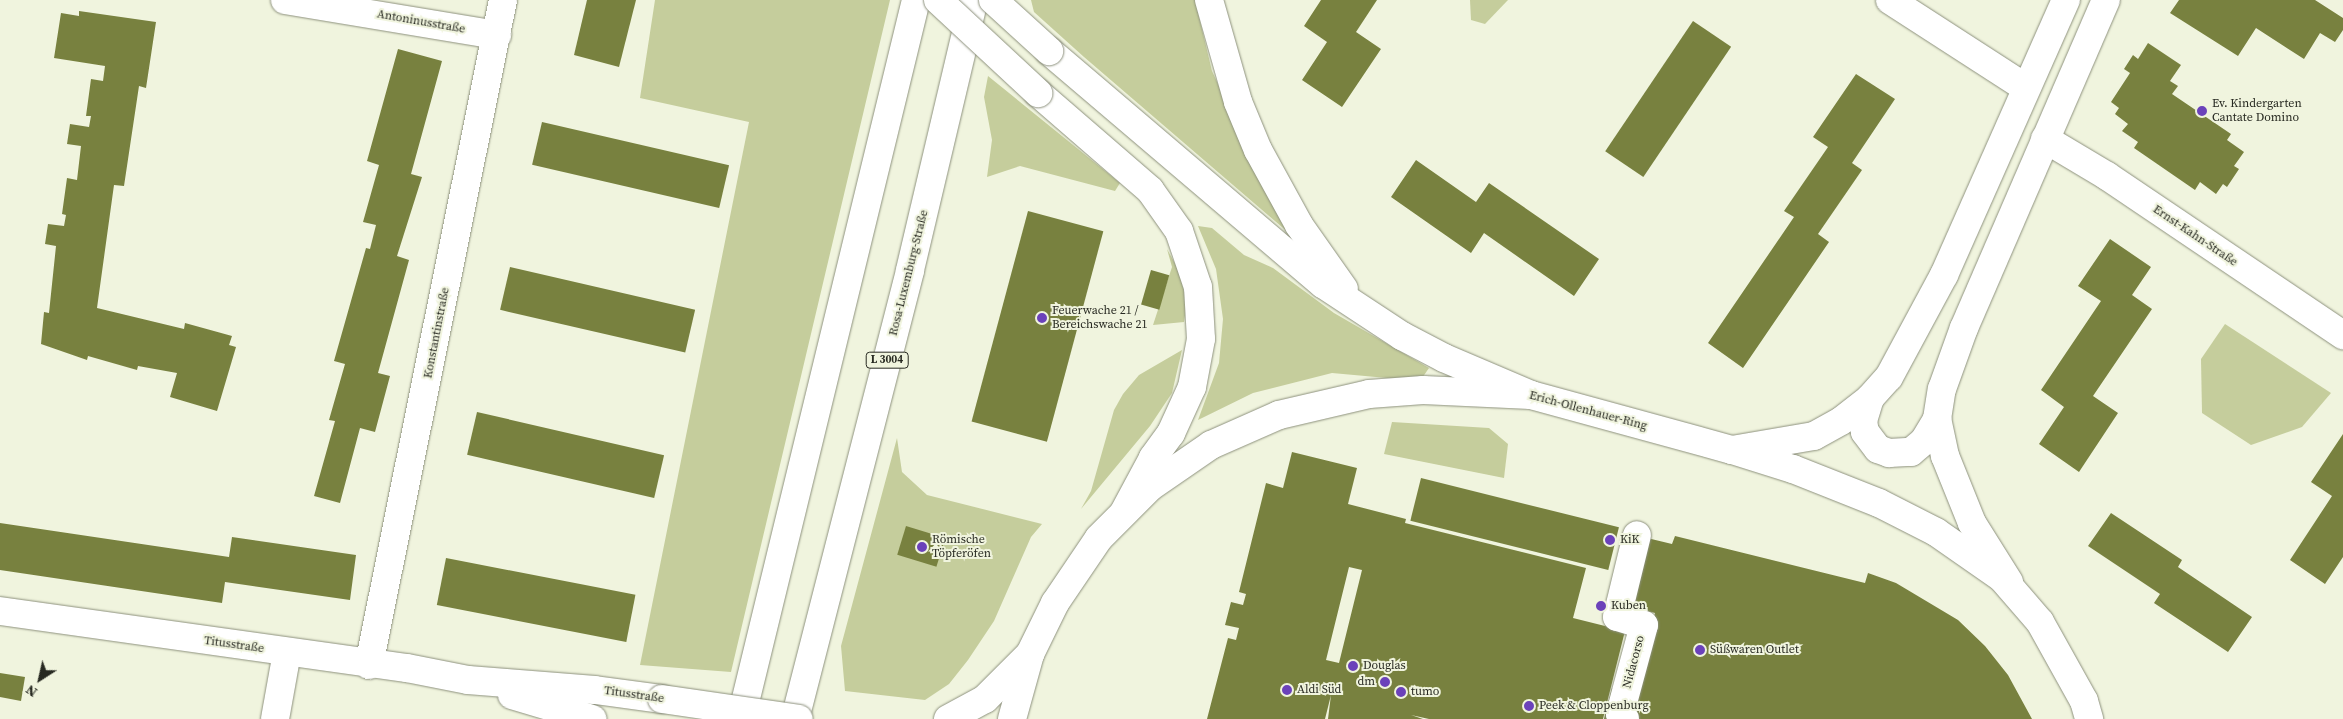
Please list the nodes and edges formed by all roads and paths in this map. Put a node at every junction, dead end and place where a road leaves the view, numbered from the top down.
1 (285, 0) edge
2 (503, 0) edge
3 (916, 0) edge
4 (938, 0) edge
5 (974, 0) edge
6 (993, 0) edge
7 (1209, 0) edge
8 (1890, 0) edge
9 (2066, 0) edge
10 (2106, 0) edge
11 (497, 35) junction
12 (2026, 88) junction
13 (2045, 138) junction
14 (1362, 311) junction
15 (2343, 335) edge
16 (1531, 395) junction
17 (1870, 398) junction
18 (1937, 418) junction
19 (1732, 450) junction
20 (1124, 512) junction
21 (1637, 535) dead end
22 (2021, 599) junction
23 (0, 611) edge
24 (287, 652) junction
25 (1030, 654) junction
26 (369, 665) junction
27 (468, 680) junction
28 (275, 719) edge
29 (592, 719) edge
30 (741, 719) edge
31 (795, 719) edge
32 (799, 719) edge
33 (948, 719) edge
34 (1012, 719) edge
35 (1625, 719) edge
36 (2089, 719) edge

1 - 11 main road, Antoninusstraße
2 - 11 main road, Konstantinstraße
3 - 30 main road
4 - 20 main road, bridge
5 - 31 main road, Rosa-Luxemburg-Straße / L 3004
6 - 14 main road, bridge
7 - 14 main road
8 - 12 main road
9 - 12 main road
10 - 13 main road
11 - 26 main road, Konstantinstraße
12 - 17 main road
13 - 15 main road, Ernst-Kahn-Straße
13 - 18 main road
14 - 16 main road
16 - 19 main road, Erich-Ollenhauer-Ring
16 - 20 main road, Erich-Ollenhauer-Ring
17 - 18 main road
17 - 19 main road
18 - 22 main road
19 - 22 main road, Erich-Ollenhauer-Ring
20 - 25 main road, Erich-Ollenhauer-Ring
21 - 35 main road, Nidacorso
22 - 36 main road, Erich-Ollenhauer-Ring
23 - 24 main road, Titusstraße
24 - 26 main road, Titusstraße
24 - 28 main road
25 - 33 main road
25 - 34 main road, Erich-Ollenhauer-Ring
26 - 27 main road, Titusstraße
27 - 29 main road, Titusstraße
27 - 32 main road, Titusstraße, bridge

